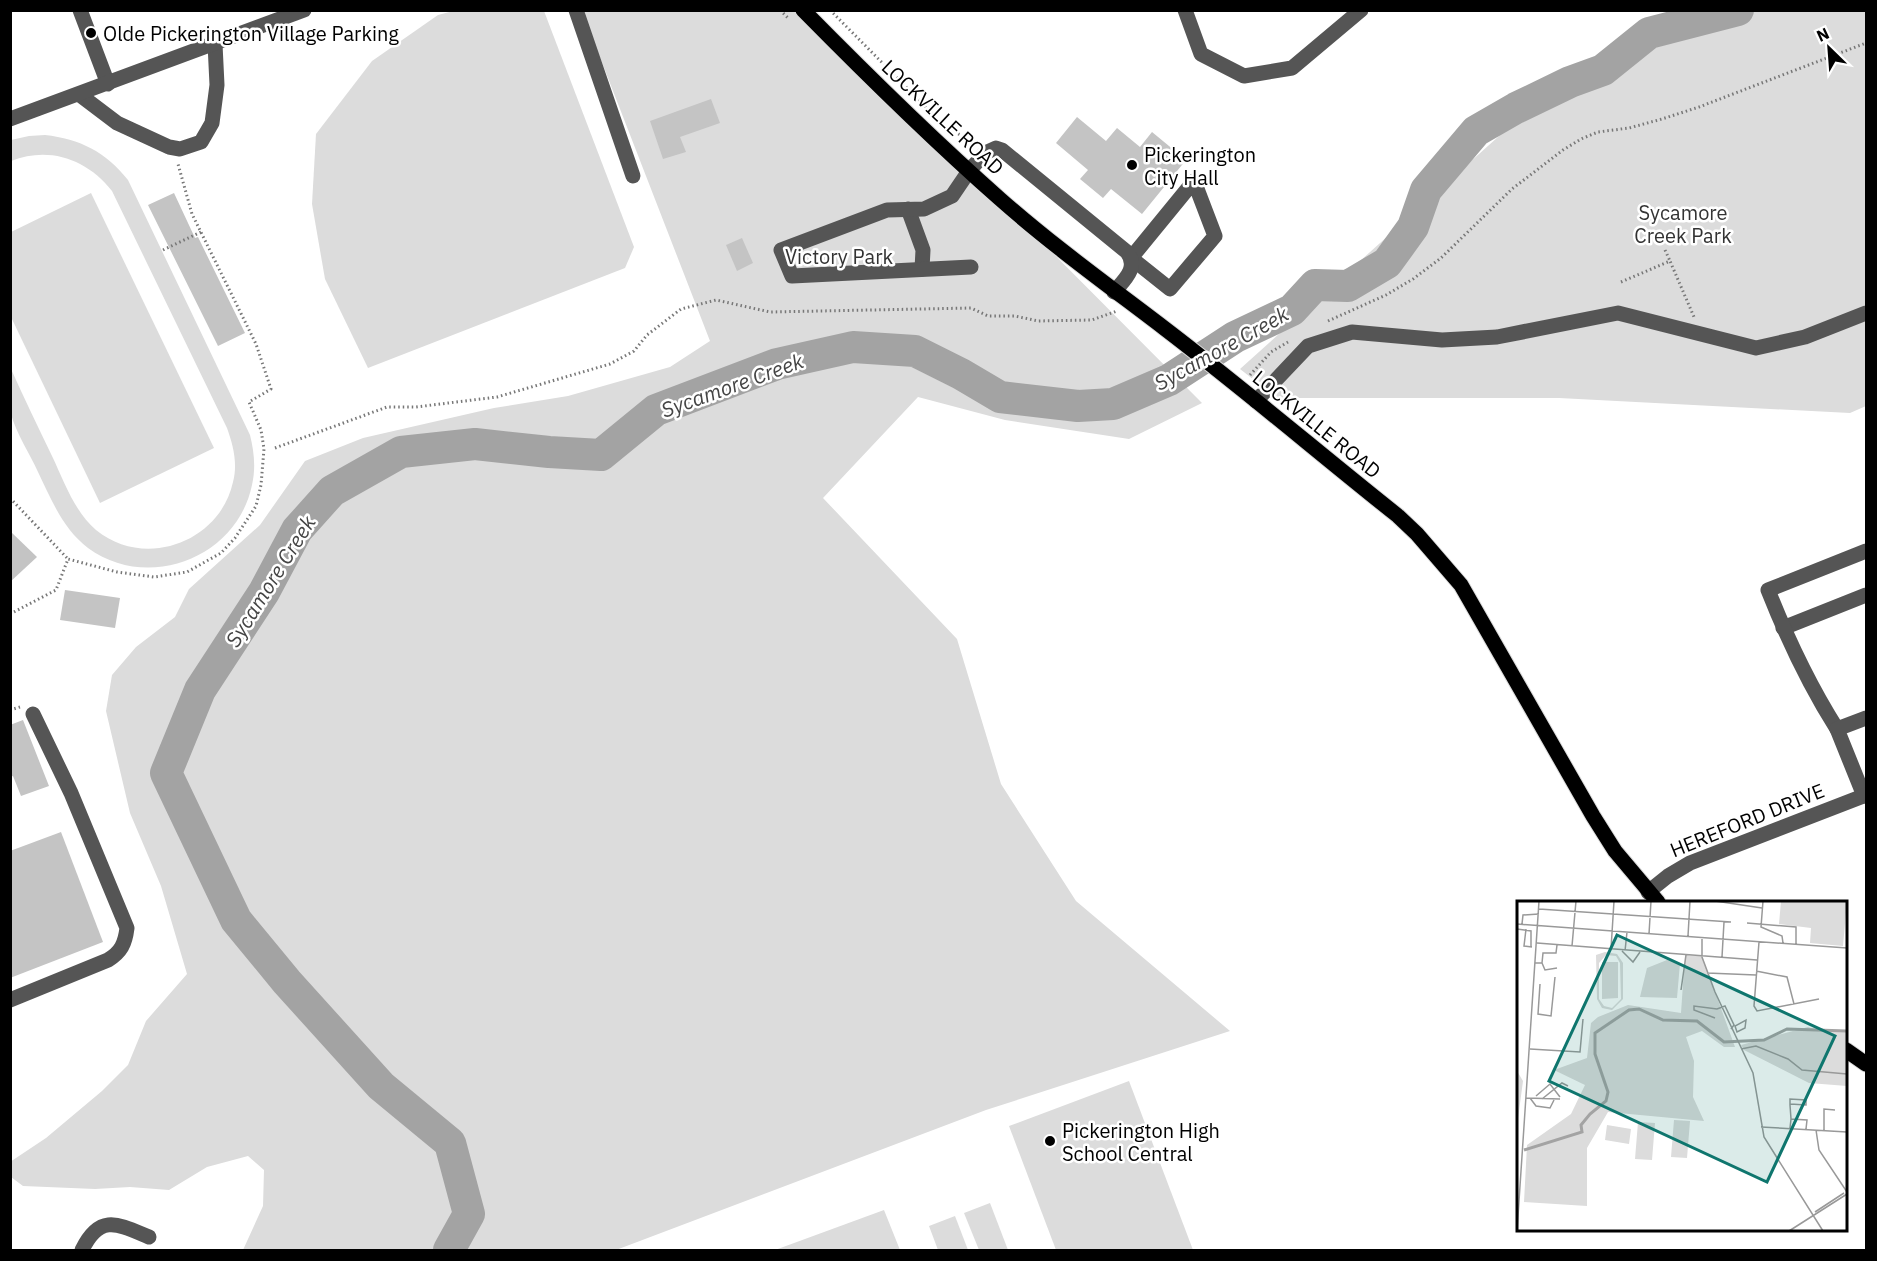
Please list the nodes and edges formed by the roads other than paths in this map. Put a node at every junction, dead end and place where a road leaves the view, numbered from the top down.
1 (80, 10) edge
2 (304, 10) edge
3 (576, 10) edge
4 (803, 10) edge
5 (1185, 10) edge
6 (1361, 10) edge
7 (215, 44) junction
8 (108, 84) junction
9 (80, 95) junction
10 (10, 120) edge
11 (969, 171) junction
12 (633, 176) dead end
13 (908, 209) junction
14 (1131, 258) junction
15 (971, 267) dead end
16 (922, 269) junction
17 (1114, 292) junction
18 (1866, 313) edge
19 (1256, 401) junction
20 (1866, 550) edge
21 (1866, 595) edge
22 (1783, 628) junction
23 (33, 714) dead end
24 (1866, 718) edge
25 (1837, 729) junction
26 (1865, 796) edge
27 (1653, 897) edge
28 (10, 1000) edge
29 (1847, 1051) edge
30 (1866, 1064) edge
31 (149, 1237) dead end
32 (82, 1251) edge

1 - 8 street
2 - 7 street
3 - 12 street
4 - 11 main road, LOCKVILLE ROAD
5 - 6 street
7 - 8 street
7 - 9 street
8 - 9 street
9 - 10 street
11 - 13 street
11 - 14 street
11 - 17 main road, LOCKVILLE ROAD
13 - 16 street
13 - 16 street
14 - 14 street
14 - 17 street
15 - 16 street
17 - 19 main road, LOCKVILLE ROAD
18 - 19 street
19 - 27 main road, LOCKVILLE ROAD
20 - 22 street
21 - 22 street
22 - 25 street
23 - 28 street
24 - 25 street
25 - 26 street
26 - 27 street, HEREFORD DRIVE
29 - 30 main road
31 - 32 street

